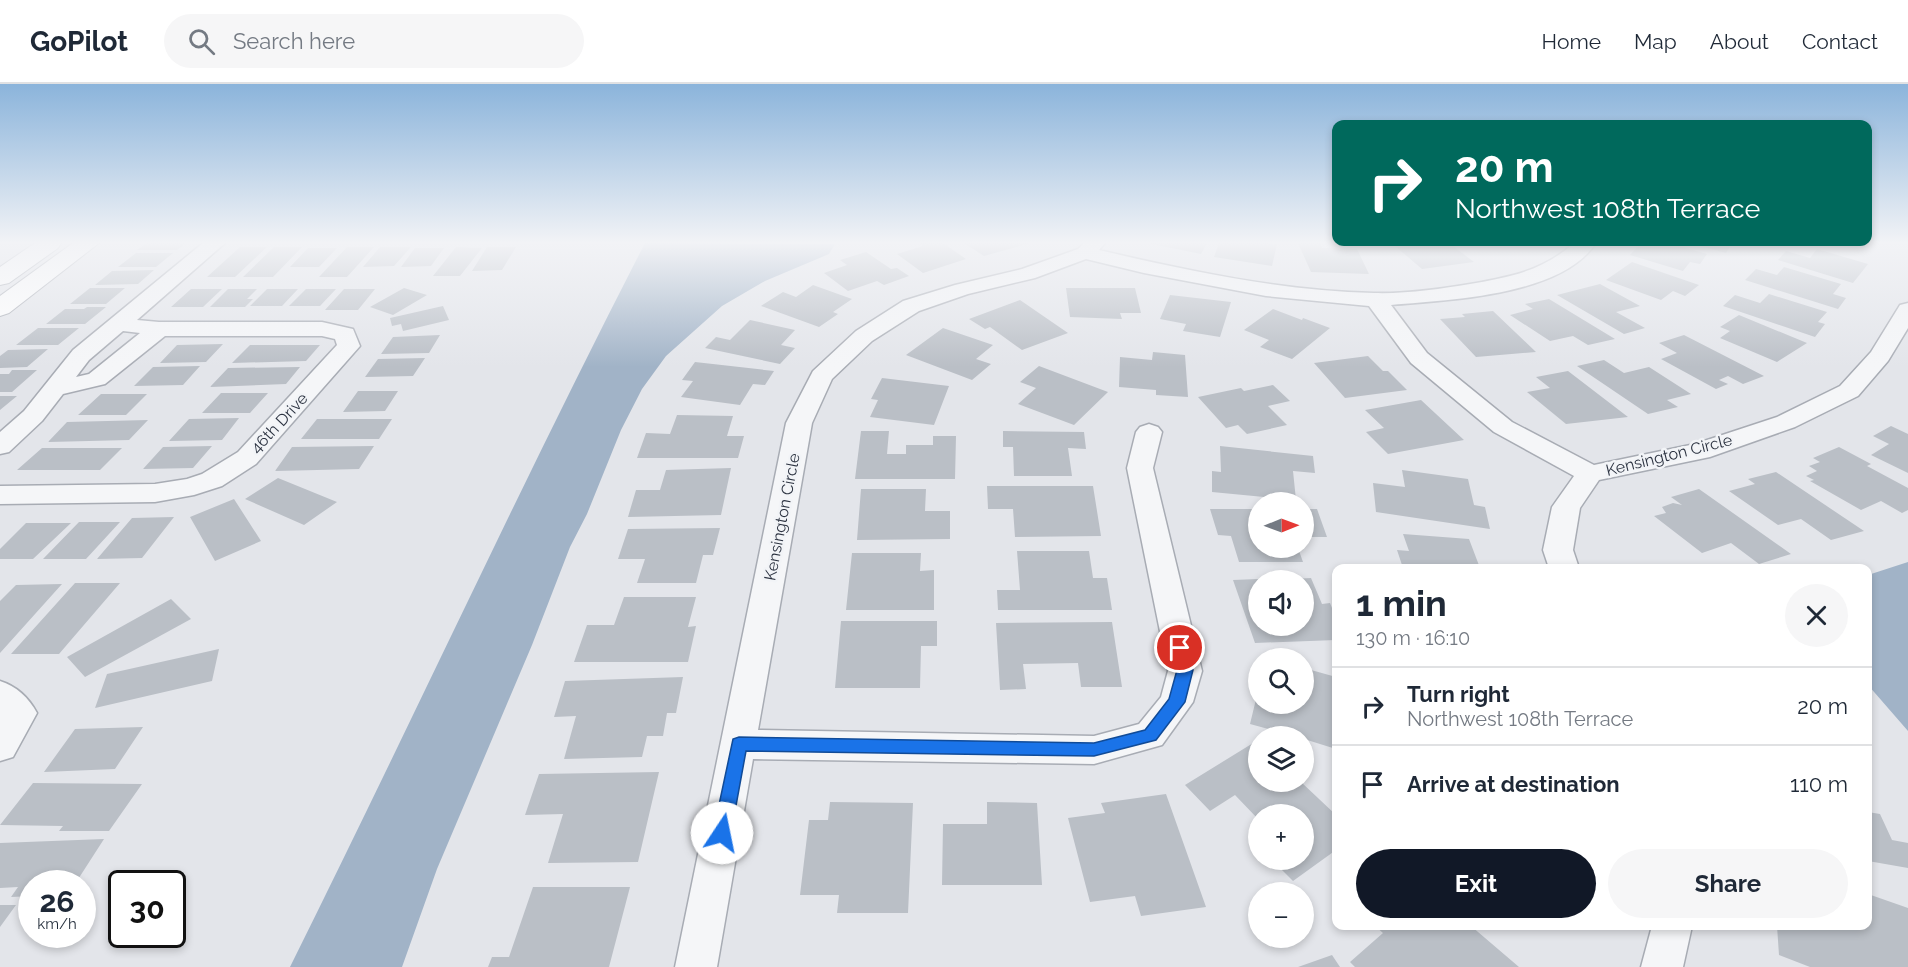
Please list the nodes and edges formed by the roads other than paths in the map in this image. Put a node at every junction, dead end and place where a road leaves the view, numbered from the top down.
1 (24, 284) edge
2 (32, 284) edge
3 (165, 284) edge
4 (983, 284) edge
5 (1235, 284) edge
6 (1508, 284) edge
7 (23, 291) junction
8 (1376, 300) junction
9 (0, 308) edge
10 (1908, 310) edge
11 (117, 324) junction
12 (159, 329) junction
13 (54, 389) junction
14 (1149, 432) dead end
15 (0, 446) edge
16 (1590, 474) junction
17 (0, 495) edge
18 (1563, 564) edge
19 (0, 694) edge
20 (739, 744) junction
21 (0, 747) edge
22 (1671, 930) edge
23 (696, 967) edge
24 (1662, 967) edge

1 - 7 main road
2 - 7 main road
3 - 11 street
4 - 20 street, Kensington Circle
5 - 8 street
6 - 8 street
7 - 9 main road
8 - 16 street
10 - 16 street, Kensington Circle
11 - 12 street, 46th Drive
11 - 13 street
12 - 13 street
12 - 17 street, 46th Drive
13 - 15 street
14 - 20 street
16 - 18 street, Kensington Circle
19 - 21 street
20 - 23 street, Kensington Circle
22 - 24 street

